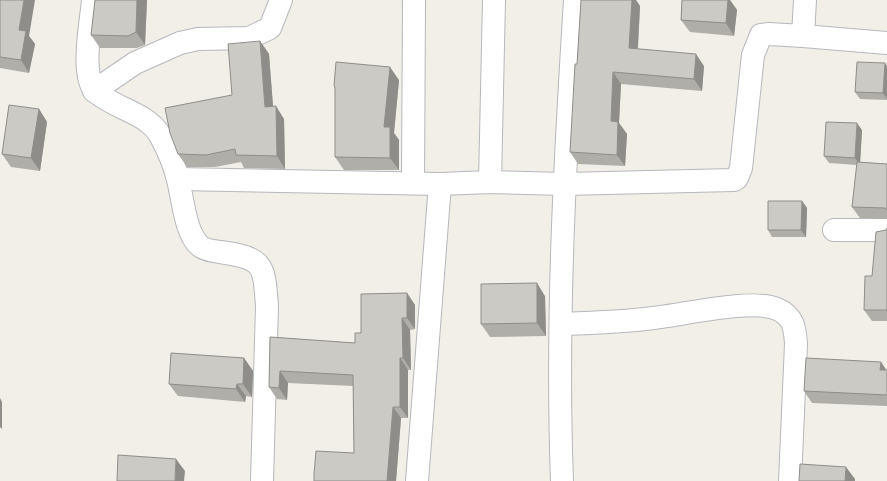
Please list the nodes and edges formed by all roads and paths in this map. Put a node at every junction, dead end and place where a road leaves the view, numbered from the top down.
1 (93, 0) edge
2 (281, 0) edge
3 (414, 0) edge
4 (494, 0) edge
5 (575, 0) edge
6 (804, 0) edge
7 (803, 36) junction
8 (887, 43) edge
9 (94, 91) junction
10 (178, 179) junction
11 (490, 182) junction
12 (413, 183) junction
13 (440, 184) junction
14 (564, 184) junction
15 (834, 230) dead end
16 (887, 230) edge
17 (562, 324) junction
18 (262, 481) edge
19 (417, 481) edge
20 (562, 481) edge
21 (790, 481) edge

1 - 9 street
2 - 9 street
3 - 12 street
4 - 11 street
5 - 14 street
6 - 7 street
7 - 8 street
7 - 14 street
9 - 10 street
10 - 12 street
10 - 18 street
11 - 13 street
11 - 14 street
12 - 13 street
13 - 19 street
14 - 17 street
15 - 16 street
17 - 20 street
17 - 21 street

